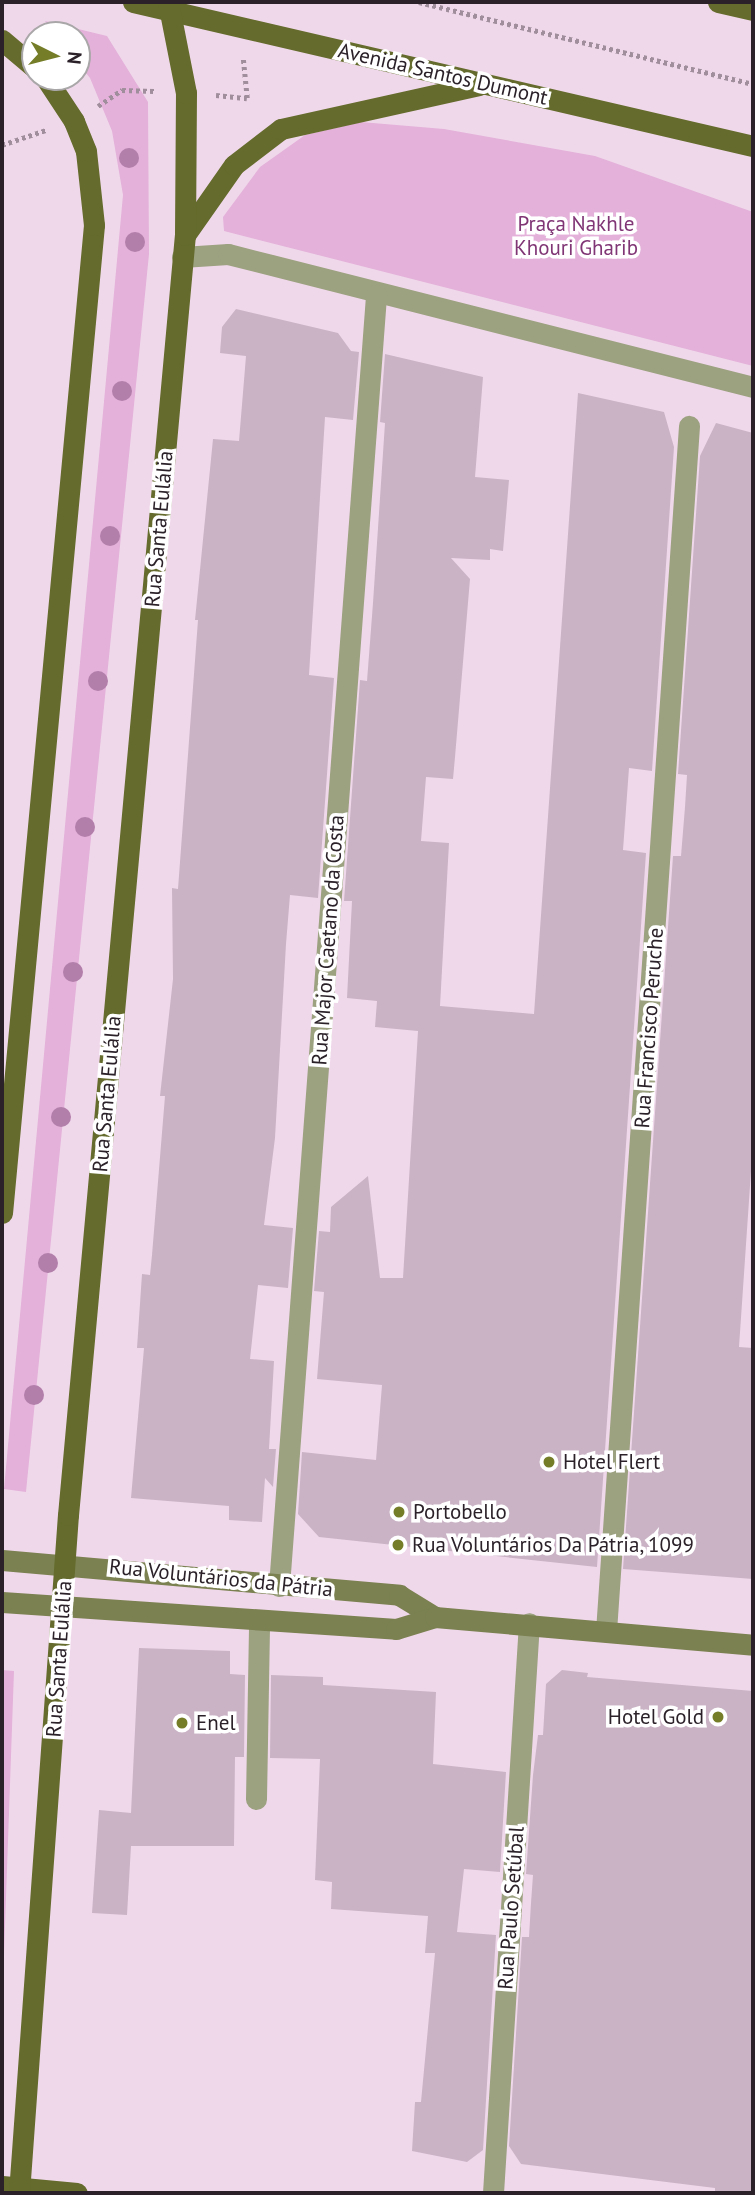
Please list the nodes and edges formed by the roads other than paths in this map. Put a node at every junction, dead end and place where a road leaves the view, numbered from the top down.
1 (133, 2) edge
2 (718, 2) edge
3 (170, 6) edge
4 (753, 10) edge
5 (2, 40) edge
6 (21, 56) edge
7 (486, 83) junction
8 (54, 91) edge
9 (753, 146) edge
10 (185, 235) junction
11 (182, 257) junction
12 (376, 295) junction
13 (753, 387) edge
14 (689, 426) dead end
15 (2, 1213) edge
16 (2, 1560) edge
17 (65, 1564) junction
18 (279, 1586) junction
19 (2, 1602) edge
20 (63, 1609) junction
21 (435, 1617) junction
22 (259, 1620) junction
23 (529, 1623) junction
24 (606, 1631) junction
25 (753, 1645) edge
26 (256, 1799) dead end
27 (14, 2189) edge
28 (77, 2193) edge
29 (493, 2193) edge

1 - 3 main road, Avenida Santos Dumont
2 - 4 main road
3 - 7 main road, Avenida Santos Dumont
3 - 10 main road, Rua Santa Eulália
5 - 6 main road
7 - 9 main road, Avenida Santos Dumont
7 - 10 main road
8 - 15 main road
10 - 11 main road, Rua Santa Eulália
11 - 12 street
11 - 17 main road, Rua Santa Eulália
12 - 13 street
12 - 18 street, Rua Major Caetano da Costa
14 - 24 street, Rua Francisco Peruche
16 - 17 main road, Rua Voluntários da Pátria
17 - 18 main road, Rua Voluntários da Pátria
17 - 20 main road, Rua Santa Eulália
18 - 21 main road, Rua Voluntários da Pátria
19 - 20 main road, Rua Voluntários da Pátria
20 - 22 main road, Rua Voluntários da Pátria
20 - 27 main road, Rua Santa Eulália
21 - 22 main road, Rua Voluntários da Pátria
21 - 23 main road, Rua Voluntários da Pátria
22 - 26 street
23 - 24 main road, Rua Voluntários da Pátria
23 - 29 street, Rua Paulo Setúbal
24 - 25 main road, Rua Voluntários da Pátria
27 - 28 main road

